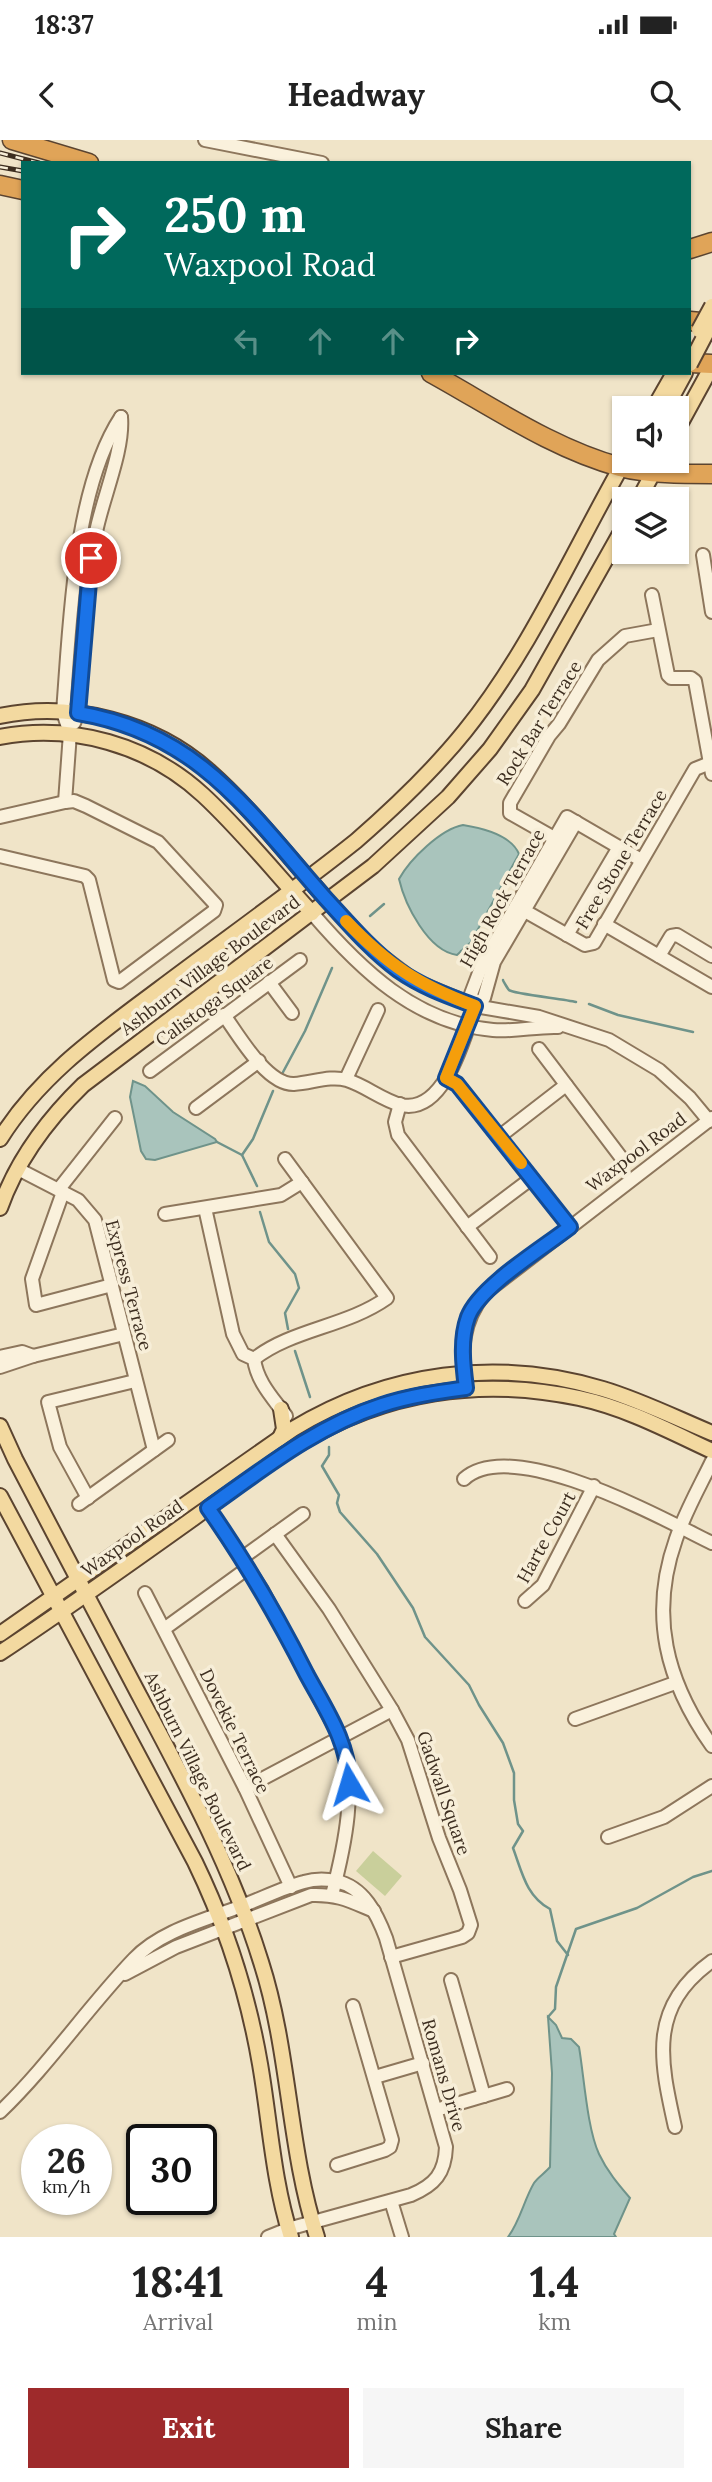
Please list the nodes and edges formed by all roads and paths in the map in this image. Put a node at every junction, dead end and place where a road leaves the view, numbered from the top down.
1 (12, 140) edge
2 (205, 140) edge
3 (256, 145) edge
4 (81, 160) edge
5 (315, 161) edge
6 (0, 185) edge
7 (21, 190) edge
8 (712, 242) edge
9 (691, 249) edge
10 (712, 306) edge
11 (691, 321) edge
12 (712, 323) edge
13 (691, 344) edge
14 (691, 361) edge
15 (691, 363) edge
16 (712, 365) edge
17 (435, 375) edge
18 (676, 379) edge
19 (663, 396) edge
20 (670, 396) edge
21 (689, 408) edge
22 (612, 460) edge
23 (618, 473) edge
24 (679, 473) edge
25 (712, 474) edge
26 (612, 549) edge
27 (704, 555) dead end
28 (652, 595) dead end
29 (712, 612) edge
30 (658, 630) junction
31 (70, 713) junction
32 (0, 716) edge
33 (70, 733) junction
34 (0, 737) edge
35 (711, 768) edge
36 (65, 802) junction
37 (0, 817) edge
38 (559, 841) junction
39 (619, 847) junction
40 (0, 856) edge
41 (641, 860) junction
42 (308, 878) junction
43 (292, 890) junction
44 (328, 901) junction
45 (520, 908) junction
46 (312, 913) junction
47 (604, 924) junction
48 (567, 935) junction
49 (659, 956) junction
50 (712, 956) edge
51 (300, 960) dead end
52 (269, 982) junction
53 (712, 987) edge
54 (475, 1006) junction
55 (378, 1010) dead end
56 (292, 1013) dead end
57 (224, 1015) junction
58 (468, 1025) junction
59 (569, 1028) junction
60 (539, 1049) dead end
61 (259, 1061) junction
62 (150, 1070) dead end
63 (446, 1078) junction
64 (346, 1080) junction
65 (566, 1085) junction
66 (400, 1104) junction
67 (196, 1108) dead end
68 (115, 1118) dead end
69 (711, 1120) edge
70 (500, 1136) junction
71 (0, 1139) edge
72 (285, 1159) dead end
73 (623, 1160) dead end
74 (18, 1169) junction
75 (532, 1178) junction
76 (302, 1182) junction
77 (61, 1191) junction
78 (0, 1208) edge
79 (205, 1208) junction
80 (165, 1214) dead end
81 (467, 1227) junction
82 (570, 1227) junction
83 (490, 1257) dead end
84 (112, 1284) junction
85 (124, 1334) junction
86 (33, 1356) junction
87 (0, 1357) edge
88 (254, 1359) junction
89 (0, 1367) edge
90 (464, 1372) junction
91 (135, 1381) junction
92 (466, 1388) junction
93 (281, 1409) junction
94 (0, 1426) edge
95 (293, 1429) junction
96 (712, 1433) edge
97 (280, 1438) junction
98 (168, 1440) dead end
99 (154, 1450) junction
100 (712, 1451) edge
101 (278, 1458) junction
102 (712, 1461) edge
103 (464, 1479) dead end
104 (594, 1486) junction
105 (0, 1496) edge
106 (208, 1508) junction
107 (303, 1514) dead end
108 (680, 1527) junction
109 (275, 1534) junction
110 (712, 1543) edge
111 (245, 1563) junction
112 (79, 1580) junction
113 (145, 1593) dead end
114 (86, 1594) junction
115 (54, 1598) junction
116 (525, 1601) dead end
117 (61, 1613) junction
118 (164, 1629) junction
119 (0, 1634) edge
120 (0, 1653) edge
121 (676, 1683) junction
122 (392, 1710) junction
123 (575, 1719) dead end
124 (340, 1737) junction
125 (712, 1746) edge
126 (712, 1786) edge
127 (244, 1788) junction
128 (608, 1837) dead end
129 (336, 1881) junction
130 (290, 1887) junction
131 (332, 1895) junction
132 (374, 1911) junction
133 (244, 1913) junction
134 (221, 1922) junction
135 (391, 1957) junction
136 (712, 1961) edge
137 (451, 1979) dead end
138 (354, 2006) dead end
139 (423, 2063) junction
140 (374, 2077) junction
141 (507, 2089) dead end
142 (484, 2096) junction
143 (436, 2110) junction
144 (0, 2112) edge
145 (675, 2127) dead end
146 (337, 2165) dead end
147 (391, 2201) junction
148 (312, 2222) junction
149 (290, 2233) edge
150 (268, 2237) edge
151 (317, 2237) edge
152 (402, 2237) edge

1 - 4 highway
2 - 3 street
3 - 5 street
6 - 7 highway
8 - 9 highway
10 - 13 main road, bridge
11 - 12 highway
12 - 14 main road, bridge
15 - 16 highway
16 - 21 main road
17 - 22 highway
18 - 19 main road
18 - 20 main road
23 - 42 main road, Ashburn Village Boulevard
24 - 25 highway
26 - 44 main road, Ashburn Village Boulevard
27 - 29 street
28 - 30 street
30 - 35 street
30 - 38 street, Rock Bar Terrace
31 - 31 street
31 - 32 main road
31 - 33 street
31 - 42 main road
33 - 34 main road
33 - 36 street
33 - 43 main road
35 - 41 street, Free Stone Terrace
36 - 37 street
36 - 40 street
38 - 39 street, High Rock Terrace
38 - 45 street, High Rock Terrace
39 - 41 street, High Rock Terrace
39 - 48 street
41 - 47 street, Free Stone Terrace
42 - 43 main road, Ashburn Village Boulevard
42 - 44 main road
43 - 46 main road
43 - 71 main road, Ashburn Village Boulevard
44 - 46 main road, Ashburn Village Boulevard
44 - 54 street
45 - 48 street, Free Stone Terrace
45 - 54 street, High Rock Terrace
46 - 58 street
46 - 74 main road, Ashburn Village Boulevard
47 - 48 street, Free Stone Terrace
47 - 49 street
49 - 50 street
49 - 53 street
51 - 52 street, Calistoga Square
52 - 56 street
52 - 57 street, Calistoga Square
54 - 58 street, High Rock Terrace
54 - 59 street
55 - 64 street
57 - 61 street
57 - 62 street, Calistoga Square
58 - 59 street
58 - 63 street, High Rock Terrace
59 - 69 street
60 - 65 street
61 - 64 street
61 - 67 street
63 - 66 street
63 - 70 street
64 - 66 street
65 - 70 street
65 - 73 street
66 - 81 street
68 - 77 street
69 - 82 street, Waxpool Road
70 - 75 street
72 - 76 street
74 - 77 street, Express Terrace
74 - 78 main road, Ashburn Village Boulevard
75 - 81 street
75 - 82 street
76 - 79 street
76 - 88 street
77 - 84 street, Express Terrace
77 - 84 street
79 - 80 street
79 - 88 street
81 - 83 street
82 - 90 street, Waxpool Road
84 - 85 street, Express Terrace
85 - 86 street
85 - 91 street, Express Terrace
86 - 87 street
86 - 89 street
88 - 93 street
90 - 92 street, Waxpool Road
90 - 95 main road, Waxpool Road
90 - 96 main road
91 - 99 street, Express Terrace
91 - 99 street
92 - 100 main road
92 - 101 main road, Waxpool Road
93 - 95 street
93 - 97 main road
94 - 112 main road, Ashburn Village Boulevard
95 - 97 main road, Waxpool Road
95 - 101 main road
97 - 112 main road, Waxpool Road
98 - 99 street
101 - 106 main road, Waxpool Road
102 - 108 street
103 - 104 street
104 - 108 street
104 - 116 street, Harte Court
105 - 115 main road
106 - 111 street
106 - 114 main road, Waxpool Road
107 - 109 street
108 - 110 street
108 - 121 street
109 - 111 street
109 - 122 street, Gadwall Square
111 - 118 street
111 - 124 street
112 - 114 main road, Ashburn Village Boulevard
112 - 115 main road, Waxpool Road
113 - 118 street, Dovekie Terrace
114 - 117 main road, Waxpool Road
114 - 133 main road, Ashburn Village Boulevard
115 - 117 main road
115 - 119 main road, Waxpool Road
117 - 120 main road, Waxpool Road
117 - 134 main road
118 - 127 street, Dovekie Terrace
121 - 123 street
121 - 125 street
122 - 124 street
122 - 135 street, Gadwall Square
124 - 127 street
124 - 129 street
126 - 128 street
127 - 130 street, Dovekie Terrace
129 - 130 street
129 - 131 street
129 - 132 street, Romans Drive
130 - 133 street
131 - 132 street
131 - 133 street
132 - 135 street, Romans Drive
133 - 134 street
133 - 148 main road, Ashburn Village Boulevard
134 - 144 street
134 - 149 main road
135 - 139 street, Romans Drive
136 - 145 street
137 - 142 street
138 - 140 street
139 - 140 street
139 - 143 street, Romans Drive
140 - 146 street
141 - 142 street
142 - 143 street
143 - 147 street, Romans Drive
147 - 148 street, Romans Drive
147 - 152 street
148 - 149 street, Romans Drive
148 - 151 main road, Ashburn Village Boulevard
149 - 150 street, Romans Drive

